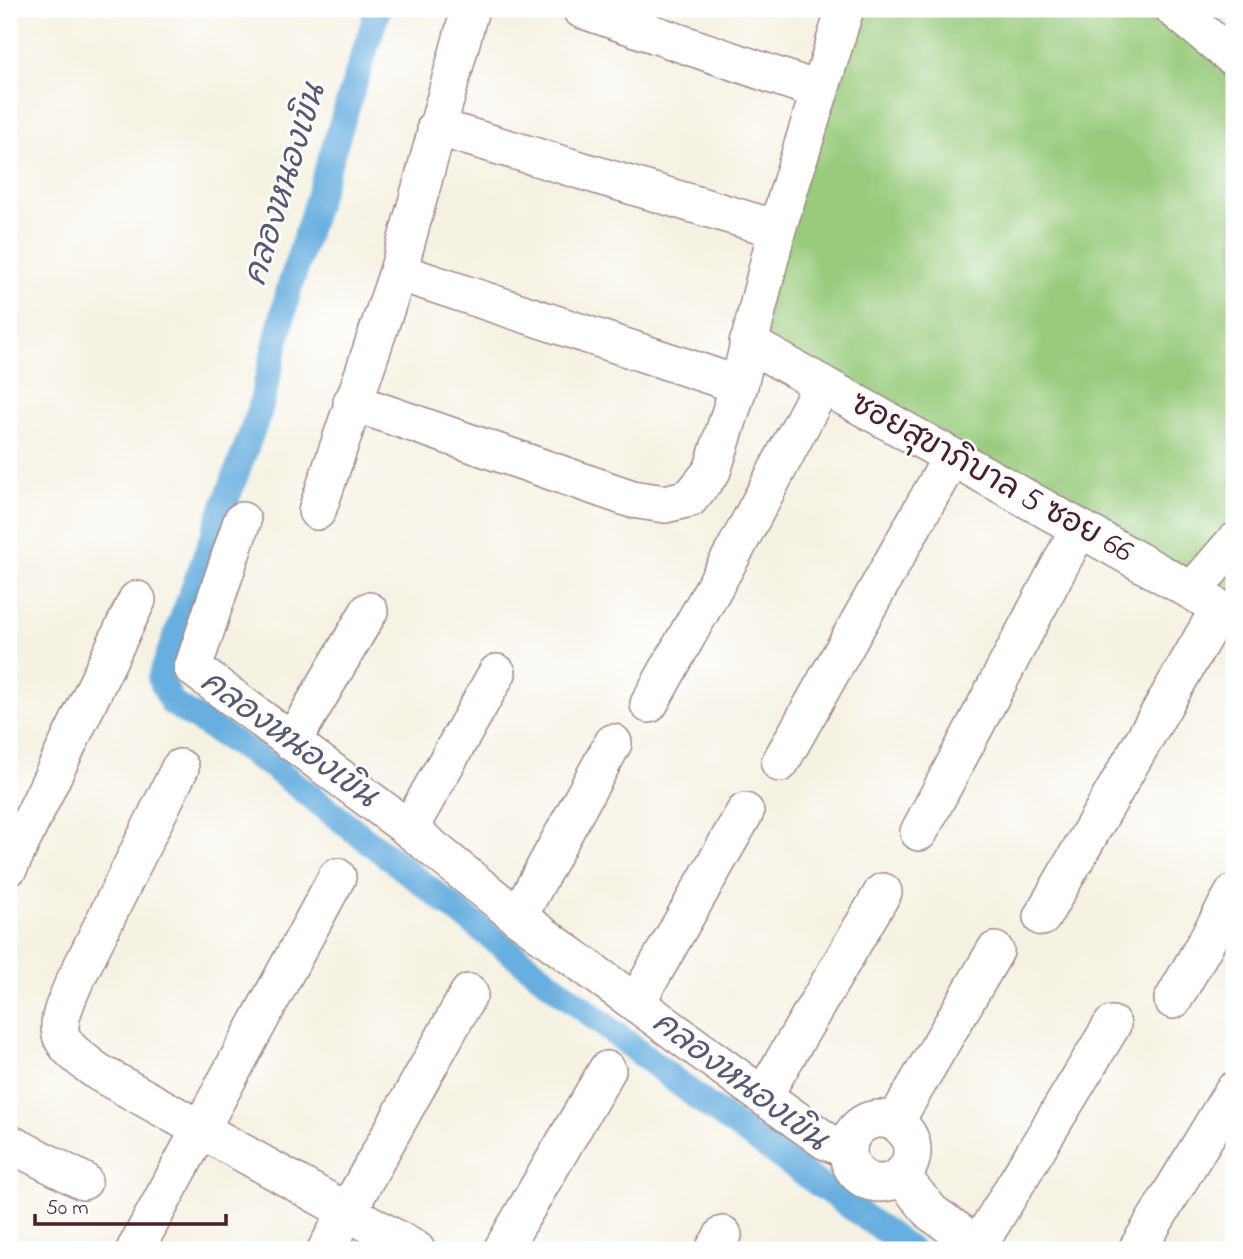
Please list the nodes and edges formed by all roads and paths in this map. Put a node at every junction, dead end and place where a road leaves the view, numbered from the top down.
1 (470, 9) edge
2 (581, 9) edge
3 (845, 9) edge
4 (1174, 9) edge
5 (1234, 58) edge
6 (820, 91) junction
7 (436, 127) junction
8 (777, 229) junction
9 (397, 272) junction
10 (748, 342) junction
11 (739, 385) junction
12 (822, 385) junction
13 (352, 402) junction
14 (951, 458) junction
15 (317, 510) dead end
16 (242, 521) dead end
17 (1079, 529) junction
18 (1234, 542) edge
19 (137, 600) dead end
20 (1215, 606) edge
21 (369, 611) dead end
22 (497, 673) dead end
23 (649, 704) dead end
24 (292, 742) junction
25 (612, 743) dead end
26 (780, 763) dead end
27 (180, 768) dead end
28 (745, 812) dead end
29 (409, 829) junction
30 (919, 832) dead end
31 (9, 867) edge
32 (337, 877) dead end
33 (883, 891) dead end
34 (1234, 893) edge
35 (518, 917) junction
36 (1042, 917) dead end
37 (995, 951) dead end
38 (469, 993) dead end
39 (1173, 1000) dead end
40 (636, 1003) junction
41 (1112, 1025) dead end
42 (607, 1070) dead end
43 (1233, 1091) edge
44 (762, 1096) junction
45 (895, 1122) junction
46 (201, 1131) junction
47 (9, 1143) edge
48 (848, 1150) junction
49 (901, 1176) junction
50 (83, 1181) dead end
51 (347, 1212) junction
52 (982, 1248) edge
53 (135, 1250) edge
54 (326, 1250) edge
55 (416, 1250) edge
56 (502, 1250) edge
57 (1137, 1250) edge

1 - 7 street
2 - 6 street
3 - 6 street
4 - 5 street
6 - 8 street
7 - 8 street
7 - 9 street
8 - 10 street
9 - 11 street
9 - 13 street
10 - 11 street
10 - 12 street, ซอยสุขาภิบาล 5 ซอย 66
11 - 13 street
12 - 14 street, ซอยสุขาภิบาล 5 ซอย 66
12 - 23 street
13 - 15 street
14 - 17 street, ซอยสุขาภิบาล 5 ซอย 66
14 - 26 street
16 - 24 street
17 - 20 street, ซอยสุขาภิบาล 5 ซอย 66
17 - 30 street
18 - 20 street
19 - 31 street
20 - 36 street
21 - 24 street
22 - 29 street
24 - 29 street
25 - 35 street
27 - 46 street
28 - 40 street
29 - 35 street
32 - 46 street
33 - 44 street
34 - 39 street
35 - 40 street
37 - 45 street
38 - 51 street
40 - 44 street
41 - 52 street
42 - 56 street
43 - 57 street
44 - 48 street
45 - 48 street
45 - 49 street
46 - 51 street
46 - 53 street
47 - 50 street
48 - 49 street
49 - 52 street
51 - 54 street
51 - 55 street

